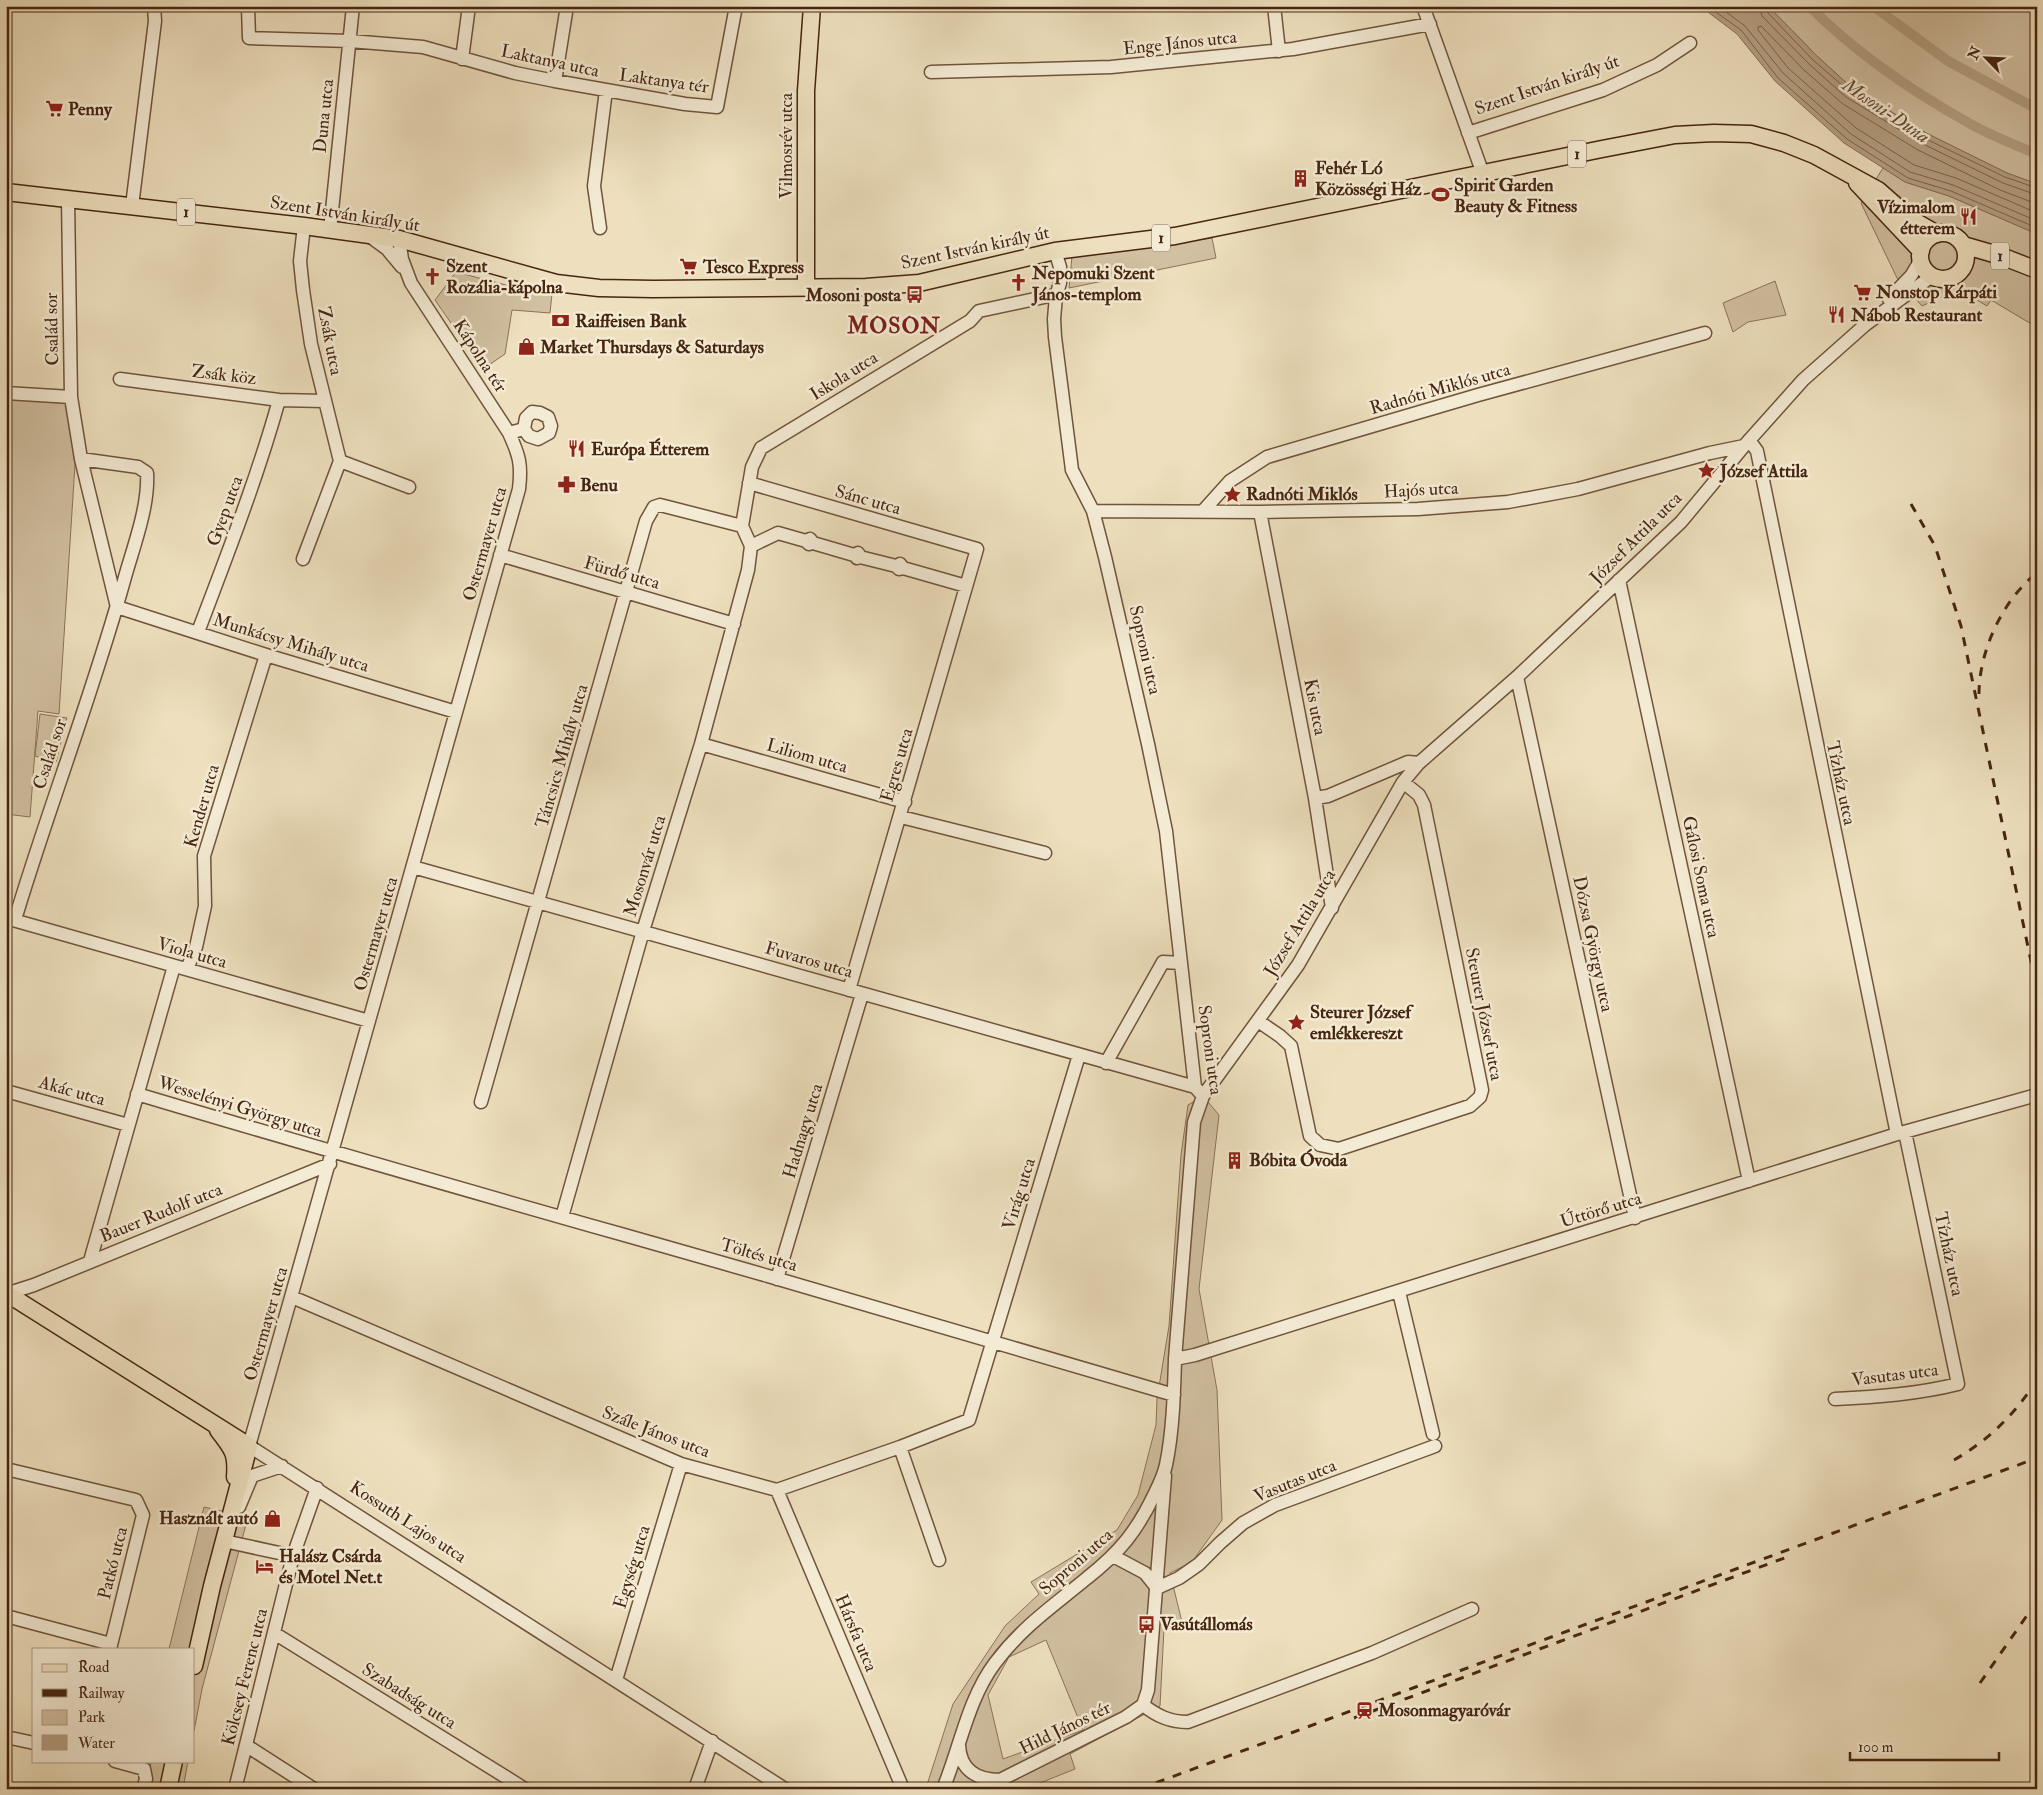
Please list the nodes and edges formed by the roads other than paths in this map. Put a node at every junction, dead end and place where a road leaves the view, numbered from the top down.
1 (154, 6) edge
2 (248, 6) edge
3 (353, 6) edge
4 (469, 6) edge
5 (567, 6) edge
6 (736, 6) edge
7 (812, 6) edge
8 (1274, 6) edge
9 (1423, 6) edge
10 (1430, 24) junction
11 (350, 41) junction
12 (1690, 43) dead end
13 (1279, 51) junction
14 (462, 59) junction
15 (931, 72) dead end
16 (555, 81) junction
17 (606, 90) junction
18 (1468, 133) junction
19 (1483, 174) junction
20 (1851, 175) junction
21 (6, 192) edge
22 (68, 198) junction
23 (132, 206) junction
24 (304, 226) junction
25 (600, 228) dead end
26 (330, 230) junction
27 (366, 233) junction
28 (1937, 234) junction
29 (399, 239) junction
30 (1963, 244) junction
31 (1055, 251) junction
32 (1920, 256) junction
33 (1964, 265) junction
34 (2037, 270) edge
35 (407, 273) junction
36 (2037, 275) edge
37 (1932, 276) junction
38 (806, 287) junction
39 (1056, 296) junction
40 (1865, 325) junction
41 (1705, 333) dead end
42 (120, 379) dead end
43 (6, 393) edge
44 (70, 397) junction
45 (279, 400) junction
46 (324, 401) junction
47 (524, 429) junction
48 (508, 433) junction
49 (1746, 443) junction
50 (80, 459) junction
51 (340, 461) junction
52 (748, 483) junction
53 (409, 487) dead end
54 (1093, 511) junction
55 (1203, 511) junction
56 (1260, 512) junction
57 (742, 526) junction
58 (751, 546) junction
59 (977, 549) joint
60 (500, 555) junction
61 (303, 559) dead end
62 (1619, 580) junction
63 (966, 586) junction
64 (627, 593) junction
65 (117, 607) junction
66 (734, 624) junction
67 (198, 632) junction
68 (266, 655) junction
69 (1517, 677) junction
70 (456, 712) junction
71 (701, 744) junction
72 (1419, 763) junction
73 (1403, 782) junction
74 (1315, 798) junction
75 (905, 802) junction
76 (901, 817) junction
77 (1045, 853) dead end
78 (413, 867) junction
79 (538, 902) junction
80 (1332, 908) junction
81 (12, 916) edge
82 (643, 931) junction
83 (1181, 962) junction
84 (174, 966) junction
85 (187, 970) junction
86 (849, 990) junction
87 (862, 994) junction
88 (369, 1021) junction
89 (1258, 1021) junction
90 (1079, 1056) junction
91 (1106, 1063) junction
92 (6, 1091) edge
93 (1199, 1092) junction
94 (137, 1094) junction
95 (2037, 1095) edge
96 (481, 1102) dead end
97 (128, 1125) junction
98 (1901, 1133) junction
99 (331, 1158) junction
100 (1749, 1182) junction
101 (562, 1217) junction
102 (1635, 1218) junction
103 (90, 1261) junction
104 (777, 1279) junction
105 (1399, 1292) junction
106 (7, 1293) edge
107 (292, 1297) junction
108 (992, 1343) junction
109 (1175, 1359) junction
110 (1958, 1384) joint
111 (1174, 1394) junction
112 (1835, 1399) dead end
113 (214, 1424) junction
114 (250, 1446) junction
115 (900, 1447) junction
116 (681, 1464) junction
117 (282, 1466) junction
118 (1166, 1466) junction
119 (6, 1469) edge
120 (317, 1488) junction
121 (777, 1490) junction
122 (230, 1543) junction
123 (293, 1556) junction
124 (1113, 1556) junction
125 (939, 1560) dead end
126 (1157, 1588) junction
127 (1472, 1610) dead end
128 (6, 1616) edge
129 (274, 1633) junction
130 (110, 1646) edge
131 (195, 1663) edge
132 (616, 1680) junction
133 (1143, 1705) junction
134 (6, 1737) edge
135 (712, 1741) junction
136 (959, 1742) junction
137 (32, 1743) edge
138 (247, 1746) junction
139 (119, 1762) edge
140 (174, 1762) edge
141 (1000, 1780) junction
142 (143, 1789) edge
143 (168, 1789) edge
144 (235, 1789) edge
145 (314, 1789) edge
146 (526, 1789) edge
147 (695, 1789) edge
148 (786, 1789) edge
149 (903, 1789) edge
150 (943, 1789) edge
151 (990, 1789) edge

1 - 23 street
2 - 11 street, Laktanya utca
3 - 11 street, Duna utca
4 - 14 street
5 - 16 street
6 - 17 street, Laktanya tér
7 - 38 main road, Vilmosrév utca
8 - 13 street
9 - 10 street
10 - 13 street, Enge János utca
10 - 18 street
11 - 14 street, Laktanya utca
11 - 26 street, Duna utca
12 - 18 street, Szent István király út
13 - 15 street, Enge János utca
14 - 16 street, Laktanya utca
16 - 17 street, Laktanya utca
17 - 25 street, Laktanya utca
18 - 19 street
19 - 20 main road, Szent István király út / 1
19 - 31 main road, Szent István király út / 1
20 - 28 main road, Szent István király út / 1
20 - 32 main road, Szent István király út / 1
21 - 22 main road, Szent István király út / 1
22 - 23 main road, Szent István király út / 1
22 - 44 street, Család sor
23 - 24 main road, Szent István király út / 1
24 - 26 main road, Szent István király út / 1
24 - 46 street, Zsák utca
26 - 27 main road, Szent István király út / 1
27 - 29 main road, Szent István király út / 1
27 - 35 street, Kápolna tér
28 - 30 main road, 1
28 - 32 main road
29 - 35 street, Kápolna tér
29 - 38 main road, Szent István király út / 1
30 - 33 main road, 1
30 - 34 main road, 1
31 - 38 main road, Szent István király út / 1
31 - 39 street, Soproni utca
32 - 37 main road, 1
32 - 40 street, József Attila utca
33 - 36 main road, 1
33 - 37 main road, 1
35 - 48 street, Kápolna tér
37 - 40 street, József Attila utca
39 - 52 street, Iskola utca
39 - 54 street, Soproni utca
40 - 49 street, József Attila utca
41 - 55 street, Radnóti Miklós utca
42 - 45 street, Zsák köz
43 - 44 street
44 - 50 street, Család sor
45 - 46 street, Zsák köz
45 - 67 street, Gyep utca
46 - 51 street, Zsák utca
47 - 47 street
47 - 48 street
48 - 60 street, Ostermayer utca
49 - 56 street, Hajós utca
49 - 62 street, József Attila utca
49 - 98 street, Tízház utca
50 - 65 street, Család sor
50 - 65 street, Család sor
51 - 53 street
51 - 61 street
52 - 57 street, Iskola utca
52 - 59 street, Sánc utca
54 - 55 street, Hajós utca
54 - 83 street, Soproni utca
55 - 56 street, Hajós utca
56 - 74 street, Kis utca
57 - 58 street
57 - 64 street, Táncsics Mihály utca
58 - 63 street
58 - 66 street, Mosonvár utca
59 - 63 street, Egres utca
60 - 64 street, Fürdő utca
60 - 70 street, Ostermayer utca
62 - 69 street, József Attila utca
62 - 100 street, Gálosi Soma utca
63 - 75 street, Egres utca
64 - 66 street, Fürdő utca
64 - 79 street, Táncsics Mihály utca
65 - 67 street, Munkácsy Mihály utca
65 - 81 street, Család sor
66 - 71 street, Mosonvár utca
67 - 68 street, Munkácsy Mihály utca
68 - 70 street, Munkácsy Mihály utca
68 - 85 street, Kender utca
69 - 72 street, József Attila utca
69 - 102 street, Dózsa György utca
70 - 78 street, Ostermayer utca
71 - 75 street, Liliom utca
71 - 82 street, Mosonvár utca
72 - 73 street, József Attila utca
72 - 74 street
73 - 80 street, József Attila utca
73 - 89 street, Steurer József utca
74 - 80 street, Kis utca
75 - 76 street, Egres utca
76 - 77 street
76 - 86 street, Egres utca
78 - 79 street, Fuvaros utca
78 - 88 street, Ostermayer utca
79 - 82 street, Fuvaros utca
79 - 96 street, Táncsics Mihály utca
80 - 89 street, József Attila utca
81 - 84 street, Viola utca
82 - 86 street, Fuvaros utca
82 - 101 street, Mosonvár utca
83 - 91 street
83 - 93 street, Soproni utca
84 - 85 street, Viola utca
84 - 94 street
85 - 88 street, Viola utca
86 - 87 street, Fuvaros utca
87 - 90 street, Fuvaros utca
87 - 104 street, Hadnagy utca
88 - 99 street, Ostermayer utca
89 - 93 street, József Attila utca
90 - 91 street, Fuvaros utca
90 - 108 street, Virág utca
91 - 93 street, Fuvaros utca
92 - 97 street, Akác utca
93 - 109 street, Soproni utca
94 - 97 street
94 - 99 street, Wesselényi György utca
95 - 98 street, Úttörő utca
97 - 103 street
98 - 100 street, Úttörő utca
98 - 110 street, Tízház utca
99 - 101 street, Töltés utca
99 - 103 street, Bauer Rudolf utca
99 - 107 street, Ostermayer utca
100 - 102 street, Úttörő utca
101 - 104 street, Töltés utca
102 - 105 street, Úttörő utca
103 - 106 street, Bauer Rudolf utca
104 - 108 street, Töltés utca
105 - 109 street, Úttörő utca
105 - 126 street, Vasutas utca
106 - 113 main road, Kossuth Lajos utca
107 - 114 street, Ostermayer utca
107 - 116 street, Szále János utca
108 - 111 street, Töltés utca
108 - 115 street
109 - 111 street, Soproni utca
110 - 112 street, Vasutas utca
111 - 118 street, Soproni utca
113 - 114 main road, Kossuth Lajos utca
113 - 122 main road
114 - 117 street, Kossuth Lajos utca
114 - 122 main road
115 - 121 street
115 - 125 street
116 - 121 street, Szále János utca
116 - 132 street, Egység utca
117 - 120 street, Kossuth Lajos utca
117 - 122 street
118 - 124 street, Soproni utca
118 - 126 street
119 - 130 street, Patkó utca
120 - 123 street, Kölcsey Ferenc utca
120 - 132 street, Kossuth Lajos utca
121 - 149 street, Hársfa utca
122 - 123 street
122 - 131 main road
123 - 129 street, Kölcsey Ferenc utca
124 - 126 street
124 - 136 street, Soproni utca
126 - 133 street
127 - 133 street
128 - 130 street
129 - 138 street, Kölcsey Ferenc utca
129 - 146 street, Szabadság utca
132 - 135 street, Kossuth Lajos utca
133 - 141 street, Hild János tér
134 - 137 street
135 - 147 street
135 - 148 street, Kossuth Lajos utca
136 - 141 street
136 - 150 street, Soproni utca
138 - 144 street, Kölcsey Ferenc utca
138 - 145 street
139 - 142 street
140 - 143 main road
141 - 151 street, Hild János tér

